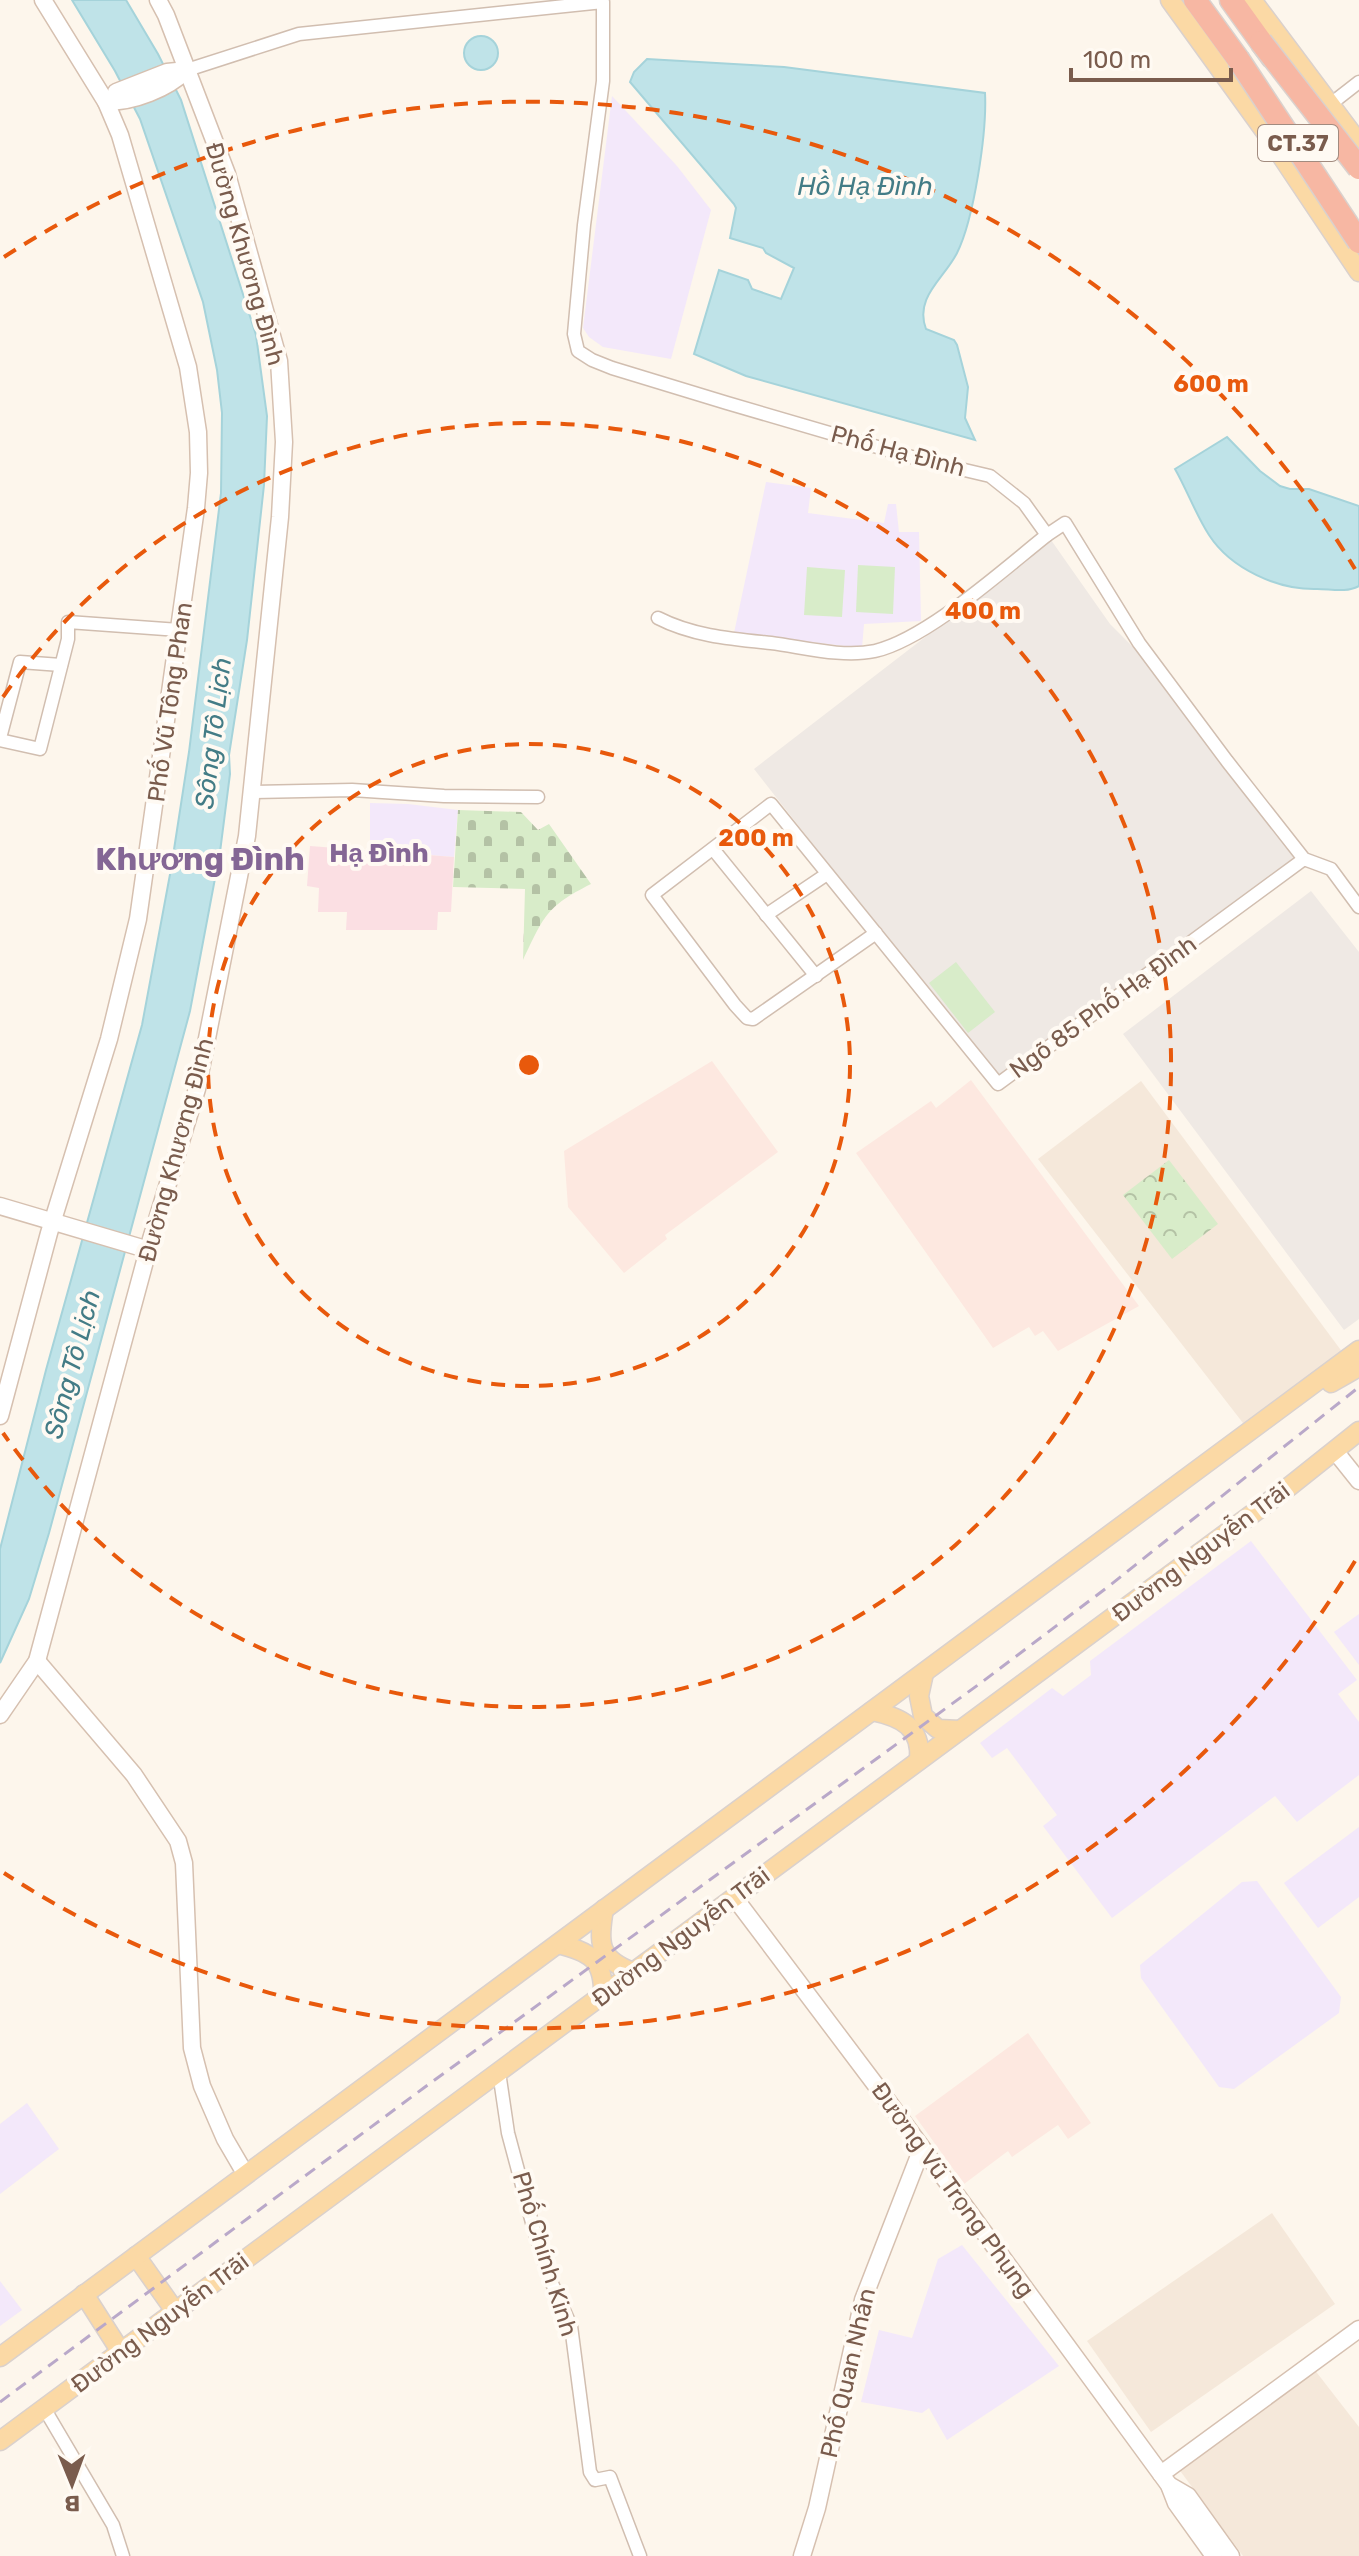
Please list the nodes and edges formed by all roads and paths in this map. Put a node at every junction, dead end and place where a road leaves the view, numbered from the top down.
1 (43, 0) edge
2 (158, 0) edge
3 (1170, 0) edge
4 (1195, 0) edge
5 (1234, 0) edge
6 (1252, 0) edge
7 (1260, 28) junction
8 (1238, 59) junction
9 (187, 70) junction
10 (1359, 82) edge
11 (114, 99) junction
12 (1332, 103) junction
13 (1359, 143) edge
14 (1359, 169) edge
15 (1359, 178) edge
16 (1359, 217) edge
17 (1359, 227) edge
18 (1334, 236) junction
19 (1359, 242) edge
20 (1359, 272) edge
21 (1047, 535) junction
22 (658, 618) dead end
23 (179, 630) junction
24 (61, 665) junction
25 (0, 739) edge
26 (253, 792) junction
27 (538, 797) dead end
28 (713, 849) junction
29 (1304, 859) junction
30 (827, 874) junction
31 (1359, 907) edge
32 (766, 915) junction
33 (876, 933) junction
34 (816, 976) junction
35 (0, 1206) edge
36 (60, 1222) junction
37 (143, 1248) junction
38 (1359, 1350) edge
39 (1359, 1367) edge
40 (0, 1416) edge
41 (1359, 1418) edge
42 (1359, 1431) edge
43 (1250, 1432) junction
44 (1335, 1451) junction
45 (1359, 1481) edge
46 (1290, 1486) junction
47 (37, 1661) junction
48 (924, 1673) junction
49 (872, 1711) junction
50 (0, 1715) edge
51 (960, 1730) junction
52 (919, 1760) junction
53 (734, 1897) junction
54 (604, 1909) junction
55 (558, 1944) junction
56 (633, 1972) junction
57 (603, 1995) junction
58 (499, 2072) junction
59 (922, 2148) junction
60 (246, 2175) junction
61 (136, 2256) junction
62 (84, 2294) junction
63 (175, 2311) junction
64 (1359, 2329) edge
65 (121, 2352) junction
66 (0, 2357) edge
67 (44, 2408) junction
68 (0, 2441) edge
69 (1165, 2479) junction
70 (123, 2556) edge
71 (640, 2556) edge
72 (802, 2556) edge
73 (1214, 2556) edge
74 (1231, 2556) edge

1 - 11 main road, Phố Vũ Tông Phan
2 - 9 main road, Đường Khương Đình
3 - 18 main road
4 - 8 highway, CT.37
5 - 7 highway, CT.37
6 - 7 main road
7 - 12 main road
7 - 14 highway, bridge
7 - 15 highway, CT.37, bridge
8 - 17 highway, CT.37, bridge
8 - 19 highway, bridge
9 - 11 main road
9 - 21 street, Phố Hạ Đình
9 - 26 main road, Đường Khương Đình
10 - 12 street
11 - 23 main road, Phố Vũ Tông Phan
12 - 13 main road
16 - 18 main road
18 - 20 main road
21 - 22 street
21 - 29 street
23 - 24 street
23 - 36 main road, Phố Vũ Tông Phan
24 - 25 street
24 - 25 street
26 - 27 street
26 - 37 main road, Đường Khương Đình
28 - 30 street, Ngõ 85 Phố Hạ Đình
28 - 32 street
28 - 34 street
29 - 31 street
29 - 33 street, Ngõ 85 Phố Hạ Đình
30 - 32 street
30 - 33 street, Ngõ 85 Phố Hạ Đình
32 - 34 street
33 - 34 street
35 - 36 main road
36 - 37 main road
36 - 40 main road, Phố Vũ Tông Phan
37 - 47 main road, Đường Khương Đình
38 - 43 main road
39 - 43 main road
41 - 46 main road
42 - 44 main road, Đường Nguyễn Trãi
43 - 48 main road
44 - 45 main road
44 - 46 main road, Đường Nguyễn Trãi
46 - 51 main road, Đường Nguyễn Trãi
47 - 50 main road, Đường Khương Đình
47 - 60 main road
48 - 49 main road
48 - 51 main road
49 - 52 main road
49 - 54 main road
51 - 52 main road, Đường Nguyễn Trãi
52 - 53 main road, Đường Nguyễn Trãi
53 - 56 main road, Đường Nguyễn Trãi
53 - 59 main road, Đường Vũ Trọng Phụng
54 - 55 main road
54 - 56 main road
55 - 57 main road
55 - 60 main road
56 - 57 main road, Đường Nguyễn Trãi
57 - 58 main road, Đường Nguyễn Trãi
58 - 63 main road, Đường Nguyễn Trãi
58 - 71 street, Phố Chính Kinh
59 - 69 main road, Đường Vũ Trọng Phụng
59 - 72 main road, Phố Quan Nhân
60 - 61 main road
61 - 62 main road
61 - 63 main road
62 - 65 main road
62 - 66 main road
63 - 65 main road, Đường Nguyễn Trãi
64 - 69 main road
65 - 67 main road, Đường Nguyễn Trãi
67 - 68 main road, Đường Nguyễn Trãi
67 - 70 street
69 - 73 main road, Đường Vũ Trọng Phụng
69 - 74 main road, Đường Vũ Trọng Phụng

